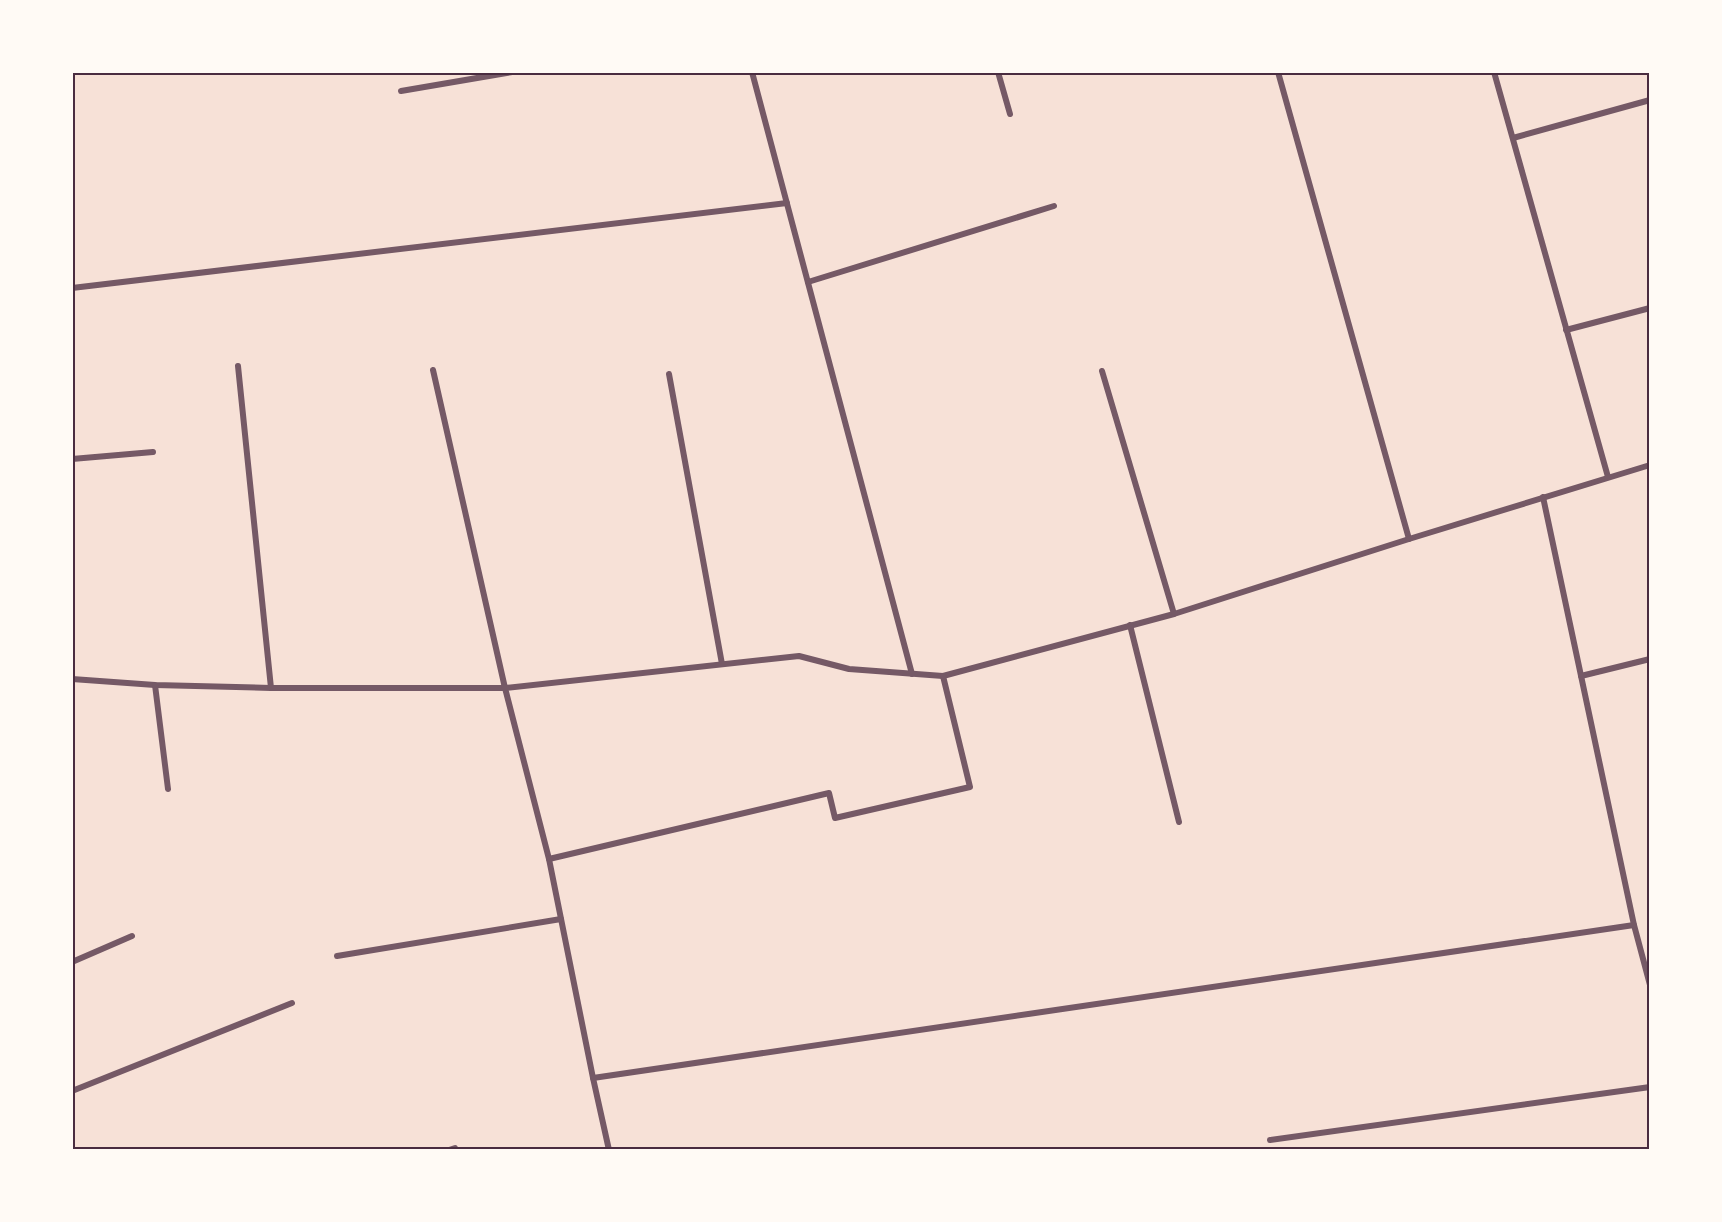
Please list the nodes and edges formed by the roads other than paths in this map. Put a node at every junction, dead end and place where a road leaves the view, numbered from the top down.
1 (512, 72) edge
2 (752, 72) edge
3 (998, 72) edge
4 (1278, 72) edge
5 (1494, 72) edge
6 (401, 91) dead end
7 (1650, 100) edge
8 (1010, 114) dead end
9 (1513, 138) junction
10 (787, 203) junction
11 (1054, 207) dead end
12 (808, 282) junction
13 (72, 288) edge
14 (1650, 308) edge
15 (1566, 330) junction
16 (238, 366) dead end
17 (433, 370) dead end
18 (1102, 371) dead end
19 (669, 374) dead end
20 (153, 452) dead end
21 (72, 459) edge
22 (1650, 465) edge
23 (1608, 477) junction
24 (1543, 497) junction
25 (1409, 539) junction
26 (1174, 614) junction
27 (1130, 625) junction
28 (1650, 659) edge
29 (722, 664) junction
30 (912, 674) junction
31 (943, 676) junction
32 (1581, 676) junction
33 (72, 679) edge
34 (155, 685) junction
35 (271, 688) junction
36 (505, 688) junction
37 (168, 789) dead end
38 (1179, 822) dead end
39 (549, 859) junction
40 (561, 919) junction
41 (1634, 925) junction
42 (132, 936) dead end
43 (337, 956) dead end
44 (72, 962) edge
45 (1650, 985) edge
46 (292, 1003) dead end
47 (593, 1078) junction
48 (1650, 1087) edge
49 (72, 1091) edge
50 (1270, 1140) dead end
51 (609, 1150) edge

1 - 6 street
2 - 10 street
3 - 8 street
4 - 25 street
5 - 9 street
7 - 9 street
9 - 15 street
10 - 12 street
10 - 13 street
11 - 12 street
12 - 30 street
14 - 15 street
15 - 23 street
16 - 35 street
17 - 36 street
18 - 26 street
19 - 29 street
20 - 21 street
22 - 23 street
23 - 24 street
24 - 25 street
24 - 32 street
25 - 26 street
26 - 27 street
27 - 31 street
27 - 38 street
28 - 32 street
29 - 30 street
29 - 36 street
30 - 31 street
31 - 39 street
32 - 41 street
33 - 34 street
34 - 35 street
34 - 37 street
35 - 36 street
36 - 39 street
39 - 40 street
40 - 43 street
40 - 47 street
41 - 45 street
41 - 47 street
42 - 44 street
46 - 49 street
47 - 51 street
48 - 50 street

